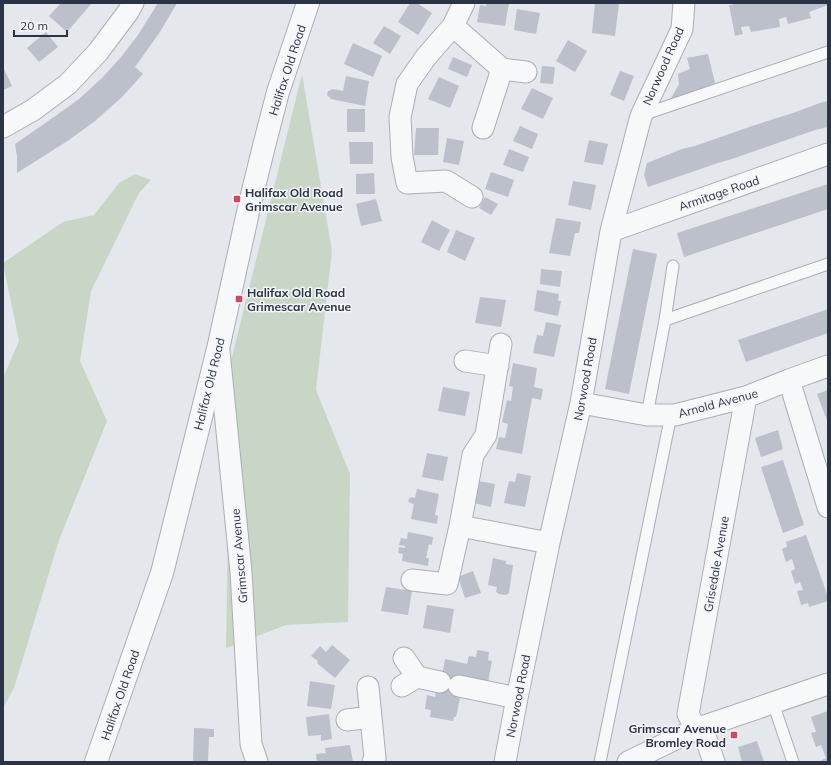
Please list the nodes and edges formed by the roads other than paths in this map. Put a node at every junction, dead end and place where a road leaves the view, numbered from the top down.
1 (133, 3) edge
2 (308, 3) edge
3 (464, 3) edge
4 (684, 3) edge
5 (453, 26) junction
6 (828, 52) edge
7 (502, 69) junction
8 (526, 72) dead end
9 (641, 116) junction
10 (3, 127) edge
11 (483, 128) dead end
12 (828, 154) edge
13 (472, 197) dead end
14 (611, 231) junction
15 (828, 264) edge
16 (673, 266) dead end
17 (665, 320) junction
18 (502, 344) dead end
19 (218, 349) junction
20 (465, 361) dead end
21 (498, 366) junction
22 (828, 366) edge
23 (789, 380) junction
24 (746, 397) junction
25 (581, 403) junction
26 (646, 415) junction
27 (671, 415) junction
28 (828, 507) edge
29 (460, 526) junction
30 (549, 543) junction
31 (412, 580) dead end
32 (404, 658) dead end
33 (828, 684) edge
34 (368, 687) dead end
35 (517, 698) junction
36 (773, 703) junction
37 (371, 717) junction
38 (347, 720) dead end
39 (699, 728) junction
40 (252, 756) edge
41 (96, 762) edge
42 (373, 762) edge
43 (505, 762) edge
44 (600, 762) edge
45 (628, 762) edge
46 (714, 762) edge
47 (793, 762) edge

1 - 10 street
2 - 19 street, Halifax Old Road
3 - 5 street
4 - 9 street, Norwood Road
5 - 7 street
5 - 13 street
6 - 9 lane
7 - 8 street
7 - 11 street
9 - 14 street, Norwood Road
12 - 14 street, Armitage Road
14 - 25 street, Norwood Road
15 - 17 lane
16 - 17 lane
17 - 26 lane
18 - 21 street
19 - 40 street, Grimscar Avenue
19 - 41 street, Halifax Old Road
20 - 21 street
21 - 29 street
22 - 23 street, Arnold Avenue
23 - 24 street, Arnold Avenue
23 - 28 street
24 - 27 street, Arnold Avenue
24 - 39 street, Grisedale Avenue
25 - 26 street, Arnold Avenue
25 - 30 street, Norwood Road
26 - 27 street, Arnold Avenue
27 - 44 lane
29 - 30 street
29 - 31 street
30 - 35 street, Norwood Road
32 - 35 street
33 - 36 street
34 - 37 street
35 - 43 street, Norwood Road
36 - 39 street
36 - 47 lane
37 - 38 street
37 - 42 street
39 - 45 street
39 - 46 street, Grisedale Avenue

